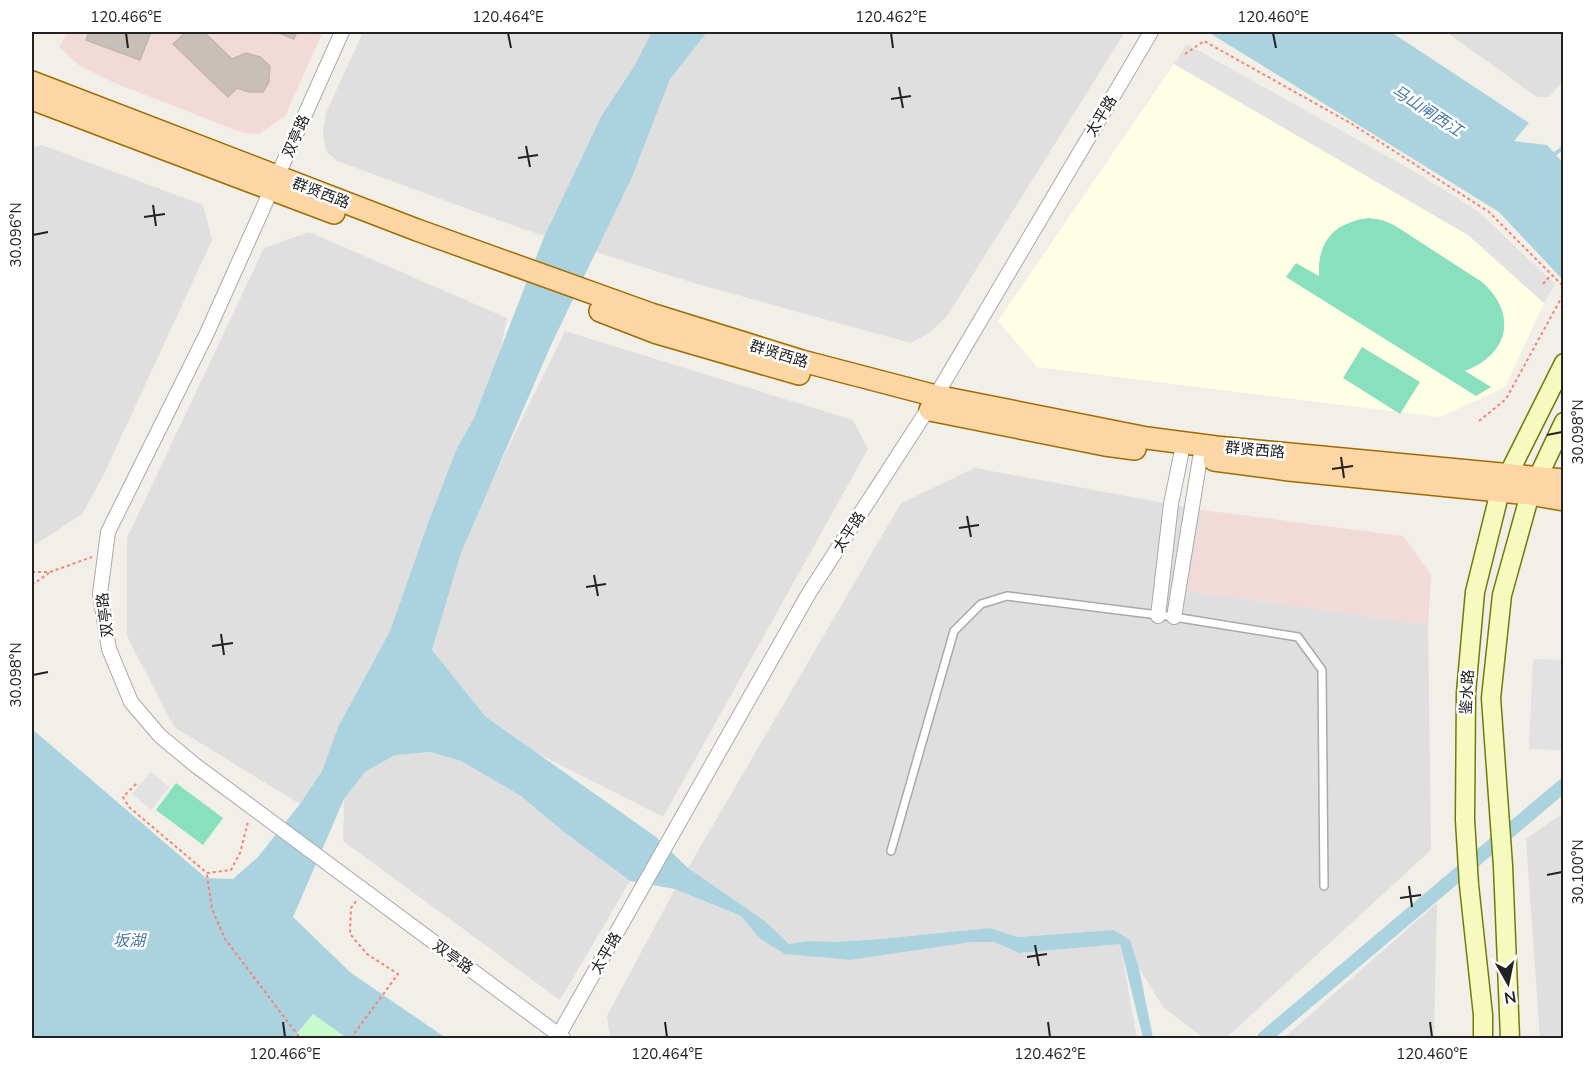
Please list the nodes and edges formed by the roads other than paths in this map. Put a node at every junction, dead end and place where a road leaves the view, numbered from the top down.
1 (342, 32) edge
2 (1150, 34) edge
3 (35, 92) edge
4 (275, 184) junction
5 (1563, 363) edge
6 (932, 403) junction
7 (1563, 422) edge
8 (1190, 457) junction
9 (1563, 480) edge
10 (1504, 483) junction
11 (1534, 486) junction
12 (1563, 500) edge
13 (1158, 616) junction
14 (1174, 617) junction
15 (891, 851) dead end
16 (1324, 886) dead end
17 (560, 1037) edge
18 (1483, 1038) edge
19 (1510, 1038) edge

1 - 4 street, 双亭路
2 - 6 street, 太平路
3 - 4 main road, 群贤西路
4 - 6 main road, 群贤西路
4 - 17 street, 双亭路
5 - 10 street, 鉴水路
6 - 8 main road, 群贤西路
6 - 10 main road, 群贤西路
6 - 17 street, 太平路
7 - 11 street, 鉴水路
8 - 10 main road, 群贤西路
8 - 13 street
8 - 14 street
9 - 11 main road, 群贤西路
10 - 11 main road, 群贤西路
10 - 18 street, 鉴水路
11 - 12 main road, 群贤西路
11 - 19 street, 鉴水路
13 - 14 lane
13 - 15 lane
14 - 16 lane

